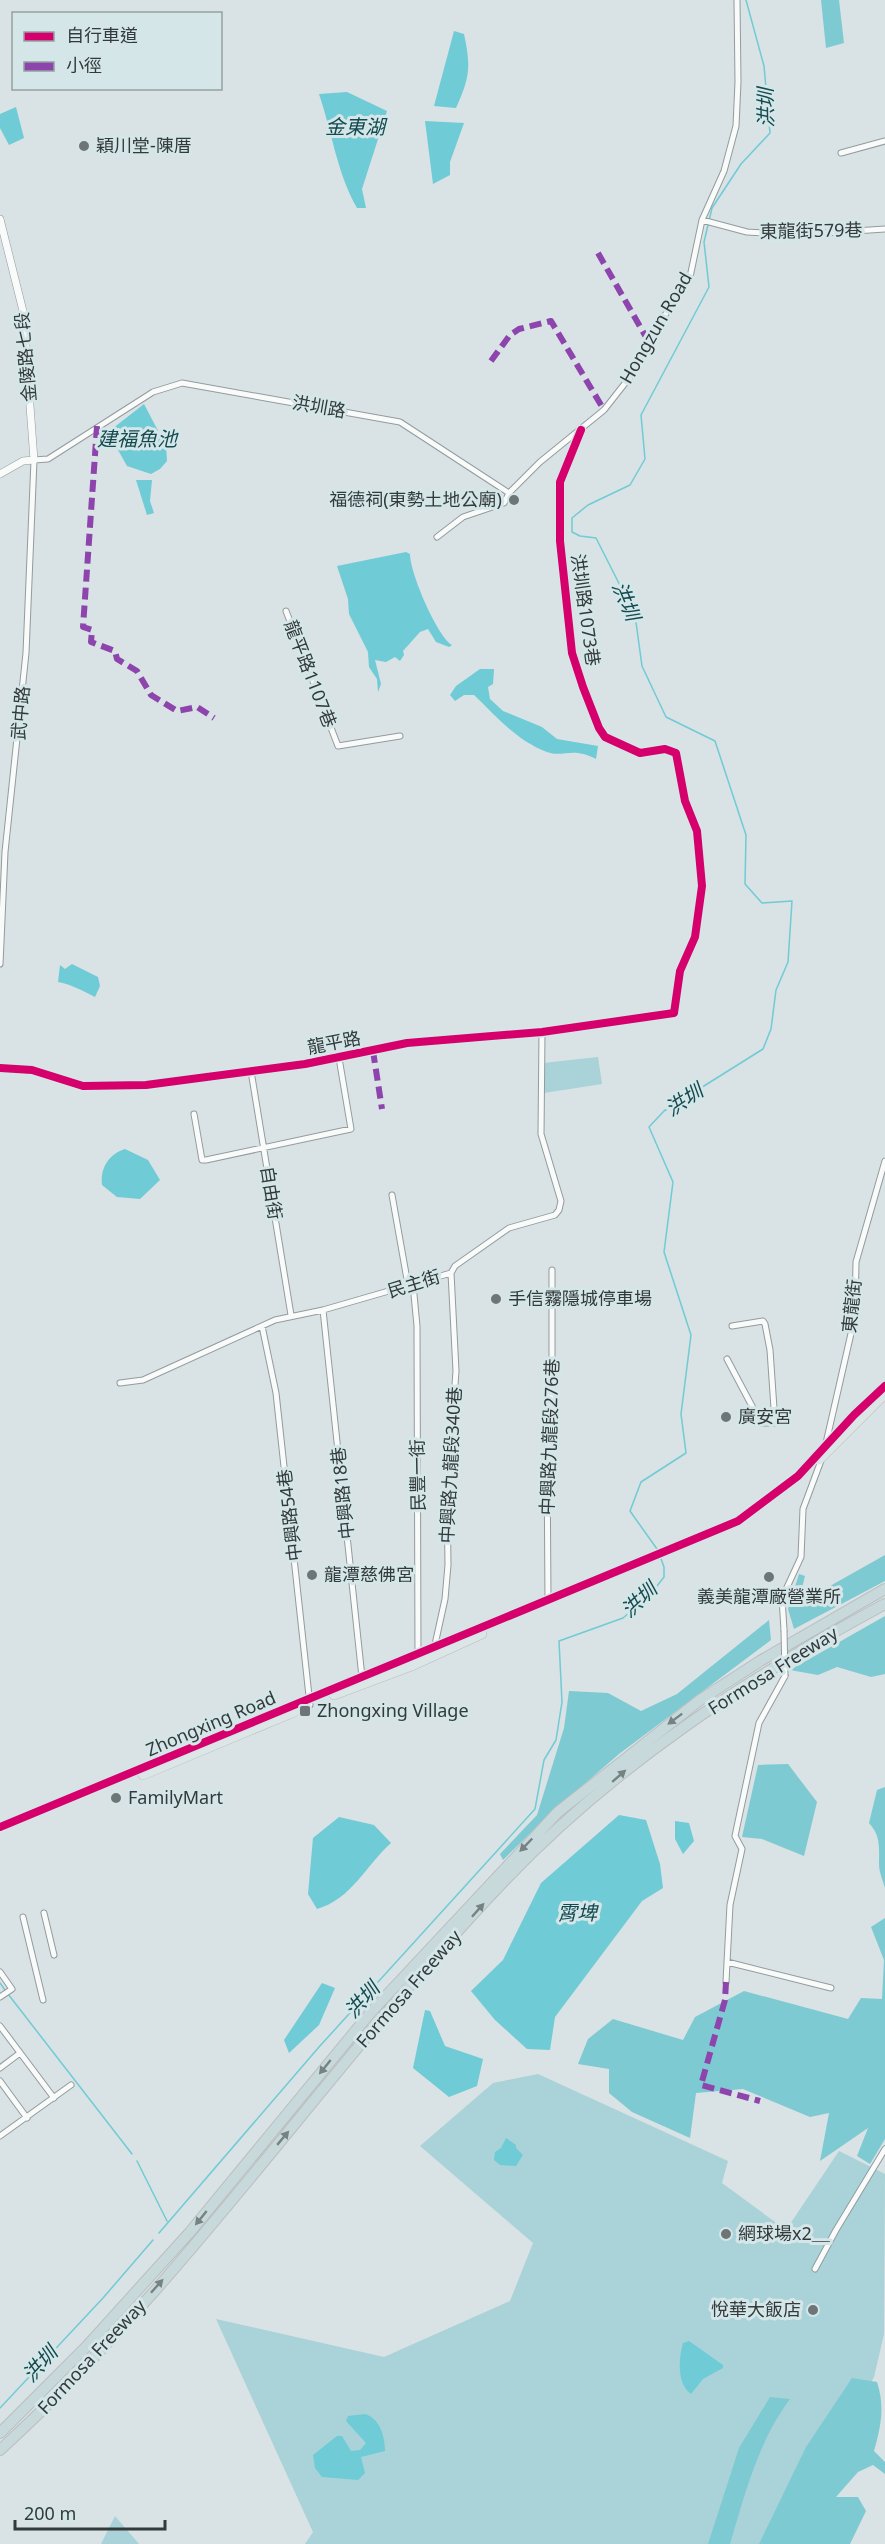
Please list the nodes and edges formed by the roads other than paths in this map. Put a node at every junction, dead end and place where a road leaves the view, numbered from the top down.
1 (737, 0) edge
2 (885, 141) edge
3 (841, 153) dead end
4 (0, 219) edge
5 (702, 220) junction
6 (885, 229) edge
7 (581, 430) junction
8 (34, 460) junction
9 (0, 474) edge
10 (509, 493) junction
11 (437, 537) dead end
12 (286, 611) dead end
13 (400, 736) dead end
14 (0, 964) edge
15 (674, 1013) joint
16 (542, 1032) junction
17 (339, 1058) junction
18 (0, 1068) edge
19 (251, 1071) junction
20 (194, 1114) dead end
21 (264, 1150) junction
22 (885, 1161) edge
23 (884, 1173) edge
24 (392, 1195) dead end
25 (552, 1270) dead end
26 (451, 1273) junction
27 (411, 1284) junction
28 (323, 1311) junction
29 (291, 1315) junction
30 (262, 1326) junction
31 (732, 1326) dead end
32 (726, 1359) dead end
33 (120, 1383) dead end
34 (885, 1386) edge
35 (885, 1394) edge
36 (824, 1451) junction
37 (885, 1589) edge
38 (548, 1601) junction
39 (885, 1604) edge
40 (434, 1652) junction
41 (418, 1655) junction
42 (414, 1665) junction
43 (362, 1677) junction
44 (310, 1702) junction
45 (0, 1827) edge
46 (0, 1833) edge
47 (44, 1913) dead end
48 (23, 1917) dead end
49 (54, 1955) dead end
50 (727, 1962) junction
51 (0, 1972) edge
52 (726, 1982) dead end
53 (831, 1988) dead end
54 (6, 1993) edge
55 (43, 2000) dead end
56 (0, 2026) edge
57 (20, 2053) junction
58 (0, 2068) edge
59 (0, 2081) edge
60 (71, 2085) dead end
61 (54, 2098) junction
62 (27, 2118) junction
63 (0, 2137) edge
64 (885, 2149) edge
65 (815, 2269) dead end
66 (0, 2433) edge
67 (0, 2450) edge

1 - 5 street, Hongzun Road
2 - 3 street
4 - 8 street, 金陵路七段
5 - 6 street, 東龍街579巷
5 - 7 street, Hongzun Road
7 - 10 street
7 - 15 street, 洪圳路1073巷
8 - 9 street
8 - 10 street, 洪圳路
8 - 14 street, 武中路
10 - 11 street
12 - 13 street, 龍平路1107巷
15 - 16 street, 龍平路
16 - 17 street, 龍平路
16 - 26 street, 民主街
17 - 19 street, 龍平路
17 - 21 street
18 - 19 street, 龍平路
19 - 21 street, 自由街
20 - 21 street
21 - 29 street, 自由街
22 - 23 street, 東龍街
23 - 36 street, 東龍街
24 - 27 street, 民豐一街
25 - 38 street, 中興路九龍段276巷
26 - 27 street, 民主街
26 - 40 street, 中興路九龍段340巷
27 - 28 street, 民主街
27 - 41 street, 民豐一街
28 - 29 street, 民主街
28 - 43 street, 中興路18巷
29 - 30 street, 民主街
30 - 33 street, 民主街
30 - 44 street, 中興路54巷
31 - 32 street
34 - 36 main road
35 - 36 main road
36 - 38 main road
36 - 50 street, 東龍街, bridge
37 -> 66 highway, Formosa Freeway
38 - 40 main road
67 -> 39 highway, Formosa Freeway
40 - 41 main road, Zhongxing Road
40 - 42 main road, Zhongxing Road
41 - 42 street, 民豐一街
41 - 43 main road, Zhongxing Road
42 - 44 main road, Zhongxing Road
43 - 44 main road, Zhongxing Road
44 - 45 main road, Zhongxing Road
44 - 46 main road, Zhongxing Road
47 - 49 street
48 - 55 street
50 - 52 street
50 - 53 street
51 - 54 street
56 - 57 street
57 - 58 street
57 - 61 street
59 - 62 street
60 - 61 street
61 - 62 street
62 - 63 street
64 - 65 street

